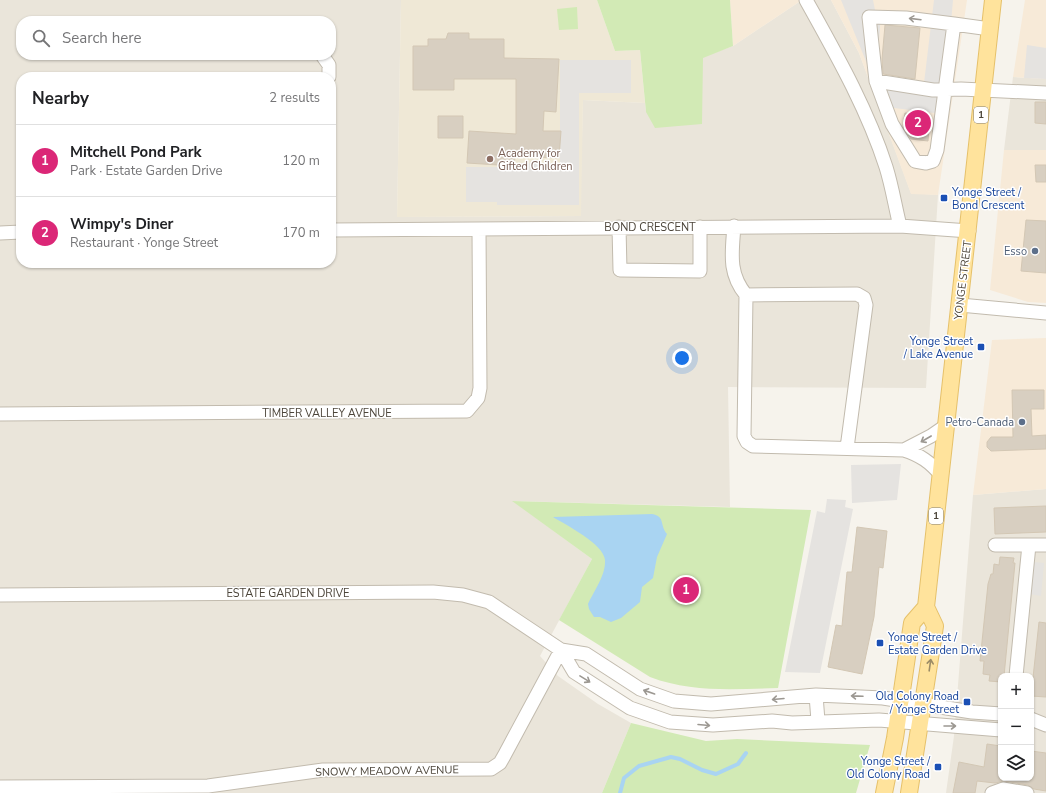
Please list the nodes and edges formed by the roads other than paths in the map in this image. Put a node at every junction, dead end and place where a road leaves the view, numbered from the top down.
1 (806, 0) edge
2 (993, 0) edge
3 (954, 24) junction
4 (990, 29) junction
5 (326, 60) edge
6 (329, 72) edge
7 (876, 81) junction
8 (946, 89) junction
9 (984, 90) junction
10 (1046, 93) edge
11 (734, 226) junction
12 (900, 226) junction
13 (620, 227) junction
14 (700, 227) junction
15 (479, 229) junction
16 (336, 230) edge
17 (969, 231) junction
18 (16, 232) edge
19 (0, 233) edge
20 (746, 295) junction
21 (960, 305) junction
22 (1046, 312) edge
23 (0, 414) edge
24 (946, 424) junction
25 (847, 448) junction
26 (904, 450) junction
27 (941, 475) junction
28 (995, 545) dead end
29 (1029, 545) junction
30 (1046, 545) edge
31 (0, 595) edge
32 (926, 607) junction
33 (561, 650) junction
34 (1016, 673) edge
35 (816, 695) junction
36 (901, 700) junction
37 (923, 703) junction
38 (998, 714) edge
39 (1034, 720) edge
40 (818, 721) junction
41 (897, 721) junction
42 (921, 723) junction
43 (1046, 726) edge
44 (998, 730) edge
45 (1034, 730) edge
46 (0, 787) edge
47 (884, 793) edge
48 (909, 793) edge
49 (992, 793) edge
50 (1027, 793) edge

1 - 12 street
2 - 4 main road, YONGE STREET / 1
3 - 4 street
3 -> 7 street
3 - 8 street
4 - 9 main road, YONGE STREET / 1
5 - 6 street
7 - 8 street
7 - 8 street
8 - 9 street
9 - 10 street
9 - 17 main road, YONGE STREET / 1
11 - 12 street, BOND CRESCENT
11 - 14 street, BOND CRESCENT
11 - 20 street
12 - 17 street, BOND CRESCENT
13 - 14 street, BOND CRESCENT
13 - 14 street
13 - 15 street, BOND CRESCENT
15 - 16 street, BOND CRESCENT
15 - 23 street, TIMBER VALLEY AVENUE
17 - 21 main road, YONGE STREET / 1
18 - 19 street
20 - 25 street
20 - 25 street
21 - 22 street
21 - 24 main road, YONGE STREET / 1
24 -> 26 street
24 - 27 main road, YONGE STREET / 1
25 - 26 street
26 - 27 street
27 - 32 main road, YONGE STREET / 1
28 - 29 street
29 - 30 street
29 - 34 street
31 - 33 street, ESTATE GARDEN DRIVE
32 - 36 main road
37 -> 32 main road
35 -> 33 street, ESTATE GARDEN DRIVE
33 -> 40 street, ESTATE GARDEN DRIVE
33 - 46 street, SNOWY MEADOW AVENUE
36 -> 35 street, ESTATE GARDEN DRIVE
35 - 40 street
36 - 37 street, ESTATE GARDEN DRIVE
36 - 41 main road
37 - 38 street, ESTATE GARDEN DRIVE
37 - 42 main road
39 - 43 street
40 - 41 street, ESTATE GARDEN DRIVE
41 - 42 street, ESTATE GARDEN DRIVE
41 - 47 main road
42 -> 44 street, ESTATE GARDEN DRIVE
42 - 48 main road
43 - 45 street
49 - 50 street

